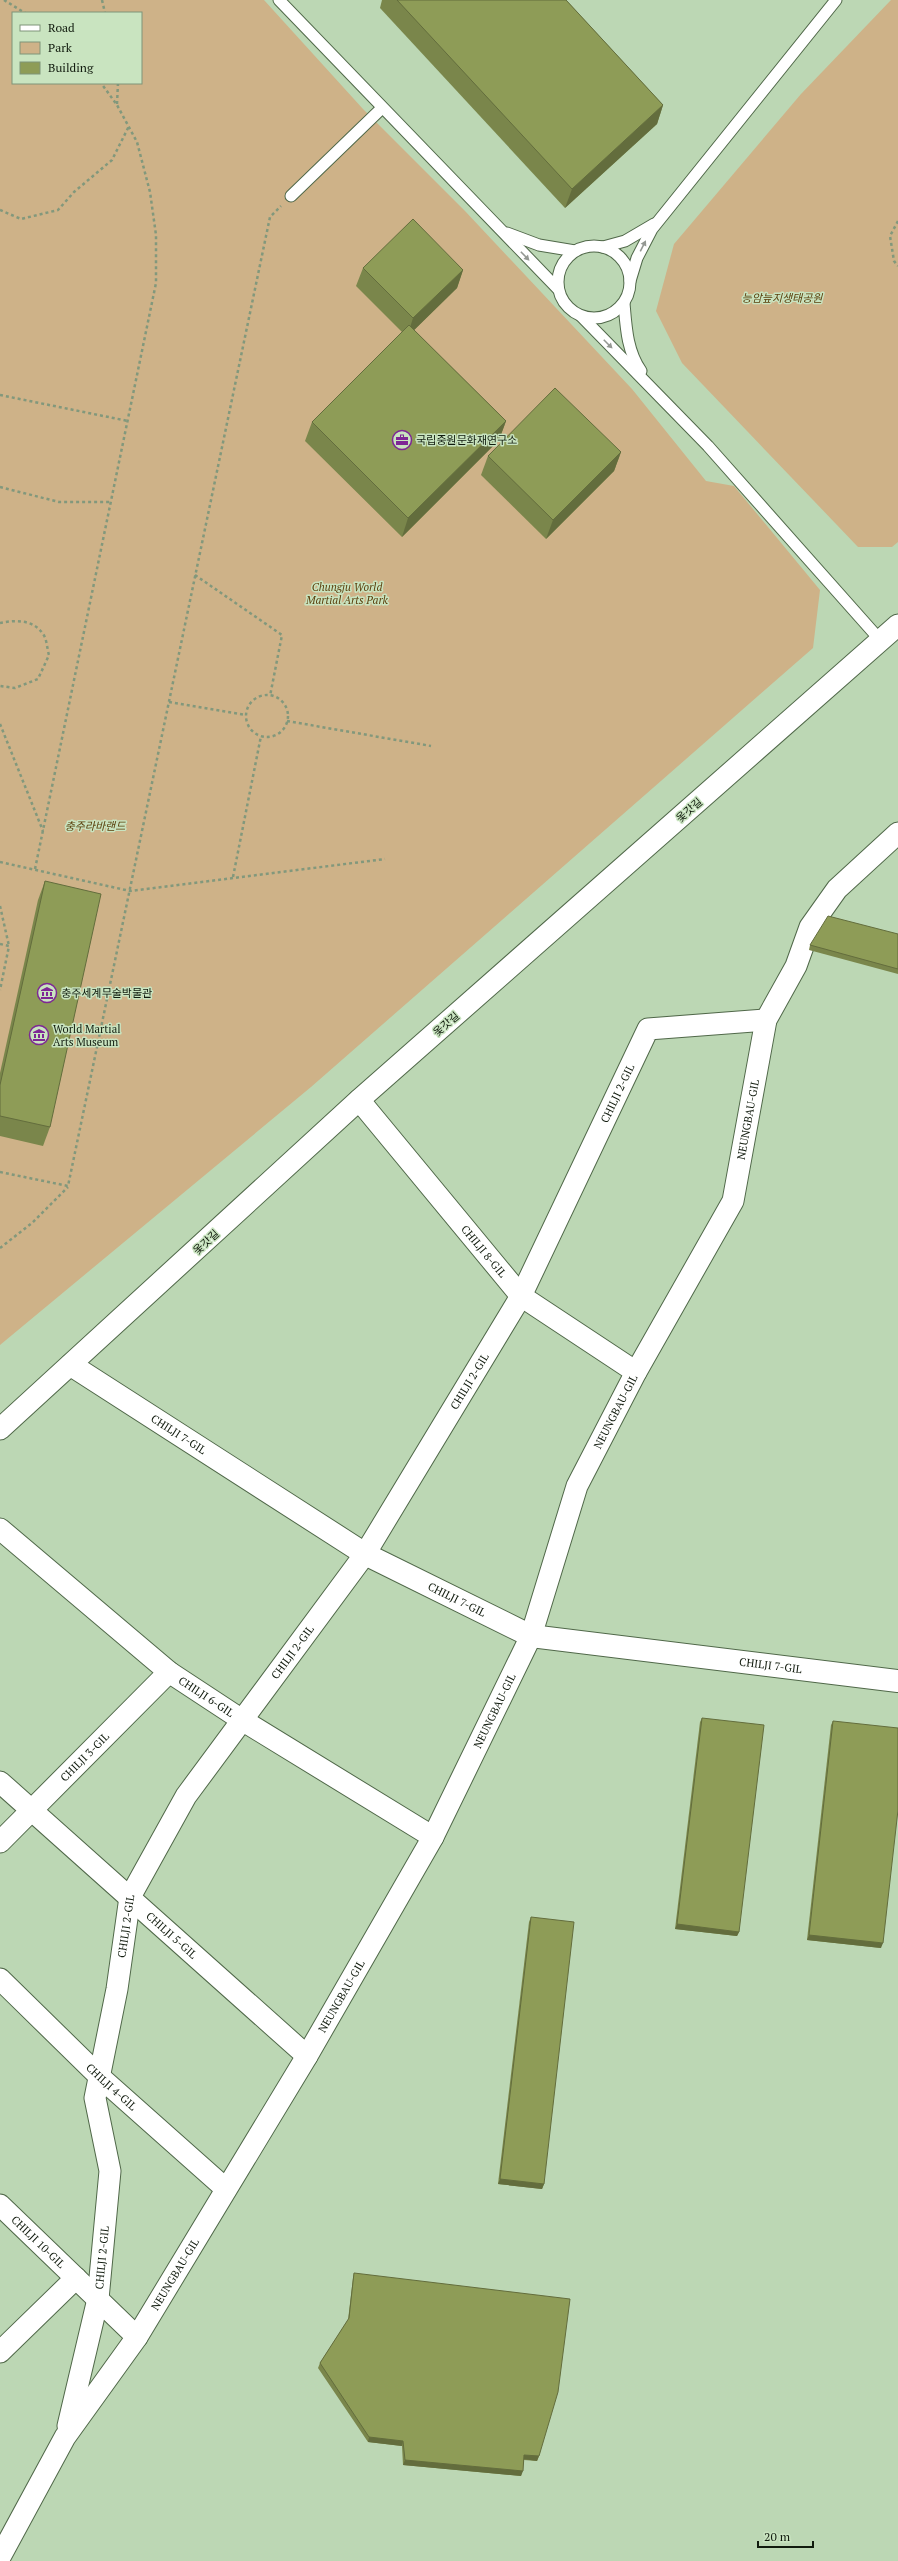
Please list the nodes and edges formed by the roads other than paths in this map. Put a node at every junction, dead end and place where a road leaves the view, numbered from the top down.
1 (279, 0) edge
2 (836, 0) edge
3 (382, 108) junction
4 (291, 196) road end
5 (664, 216) junction
6 (497, 228) junction
7 (603, 247) junction
8 (575, 251) junction
9 (630, 281) junction
10 (558, 289) junction
11 (624, 303) junction
12 (581, 316) junction
13 (658, 394) junction
14 (898, 625) edge
15 (881, 641) junction
16 (898, 832) edge
17 (766, 1020) junction
18 (359, 1100) junction
19 (521, 1296) junction
20 (71, 1365) junction
21 (636, 1372) junction
22 (0, 1429) edge
23 (0, 1529) edge
24 (364, 1554) junction
25 (530, 1636) junction
26 (169, 1672) junction
27 (898, 1681) edge
28 (242, 1720) junction
29 (0, 1782) edge
30 (32, 1808) junction
31 (433, 1837) junction
32 (0, 1842) edge
33 (130, 1897) junction
34 (0, 1979) edge
35 (307, 2056) junction
36 (100, 2077) junction
37 (226, 2190) junction
38 (0, 2205) edge
39 (76, 2278) junction
40 (98, 2299) junction
41 (137, 2337) junction
42 (0, 2352) edge
43 (65, 2437) junction
44 (0, 2557) edge

1 - 3 lane
2 - 5 lane
3 - 4 lane
3 - 6 lane
5 - 7 lane
9 -> 5 lane
6 - 8 lane
6 -> 10 lane
7 - 8 lane
7 - 9 lane
8 - 10 lane
9 - 11 lane
10 - 12 lane
11 - 12 lane
11 - 13 lane
12 -> 13 lane
13 - 15 lane
14 - 15 street, 옻갓길
15 - 18 street, 옻갓길
16 - 17 street, NEUNGBAU-GIL
17 - 19 street, CHILJI 2-GIL
17 - 21 street, NEUNGBAU-GIL
18 - 19 street, CHILJI 8-GIL
18 - 20 street, 옻갓길
19 - 21 street, CHILJI 8-GIL
19 - 24 street, CHILJI 2-GIL
20 - 22 street, 옻갓길
20 - 24 street, CHILJI 7-GIL
21 - 25 street, NEUNGBAU-GIL
23 - 26 street, CHILJI 6-GIL
24 - 25 street, CHILJI 7-GIL
24 - 28 street, CHILJI 2-GIL
25 - 27 street, CHILJI 7-GIL
25 - 31 street, NEUNGBAU-GIL
26 - 28 street, CHILJI 6-GIL
26 - 30 street, CHILJI 3-GIL
28 - 31 street, CHILJI 6-GIL
28 - 33 street, CHILJI 2-GIL
29 - 30 street, CHILJI 5-GIL
30 - 32 street, CHILJI 3-GIL
30 - 33 street, CHILJI 5-GIL
31 - 35 street, NEUNGBAU-GIL
33 - 35 street, CHILJI 5-GIL
33 - 36 street, CHILJI 2-GIL
34 - 36 street, CHILJI 4-GIL
35 - 37 street, NEUNGBAU-GIL
36 - 37 street, CHILJI 4-GIL
36 - 40 street, CHILJI 2-GIL
37 - 41 street, NEUNGBAU-GIL
38 - 39 street, CHILJI 10-GIL
39 - 40 street, CHILJI 2-GIL
39 - 42 street
40 - 41 street
40 - 43 street
41 - 43 street, NEUNGBAU-GIL
43 - 44 street, NEUNGBAU-GIL

